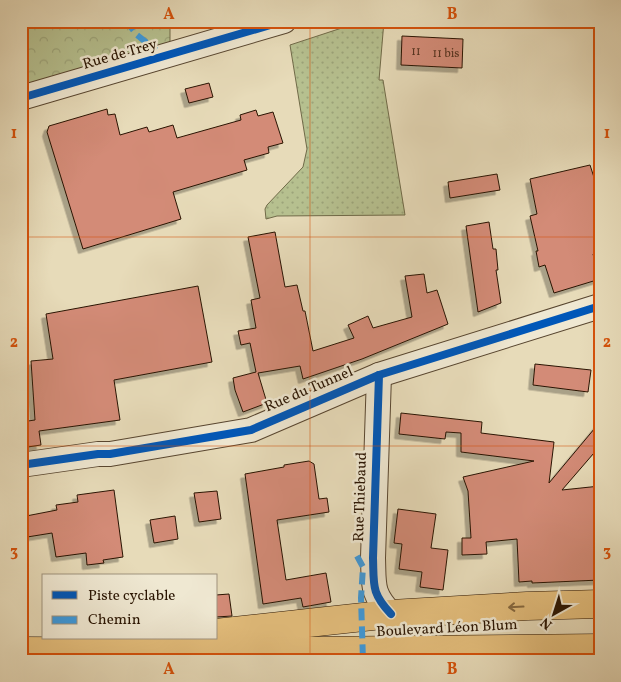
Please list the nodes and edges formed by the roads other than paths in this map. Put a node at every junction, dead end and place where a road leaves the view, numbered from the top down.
1 (284, 21) edge
2 (21, 98) edge
3 (600, 306) edge
4 (379, 375) junction
5 (21, 465) edge
6 (600, 604) edge
7 (391, 614) junction
8 (600, 624) edge
9 (21, 632) edge
10 (42, 632) edge
11 (218, 638) edge
12 (218, 639) edge
13 (218, 639) edge
14 (198, 640) edge
15 (600, 648) edge
16 (21, 651) edge
17 (379, 656) edge

1 - 2 street, Rue de Trey
3 - 4 street, Rue du Tunnel
4 - 5 street, Rue du Tunnel
4 - 7 street, Rue Thiebaud
6 -> 7 main road
7 - 11 main road
8 - 12 main road, Boulevard Léon Blum
9 - 10 main road
13 - 17 main road, Boulevard Léon Blum
14 - 16 main road, Boulevard Léon Blum
15 - 17 main road, Boulevard Léon Blum

